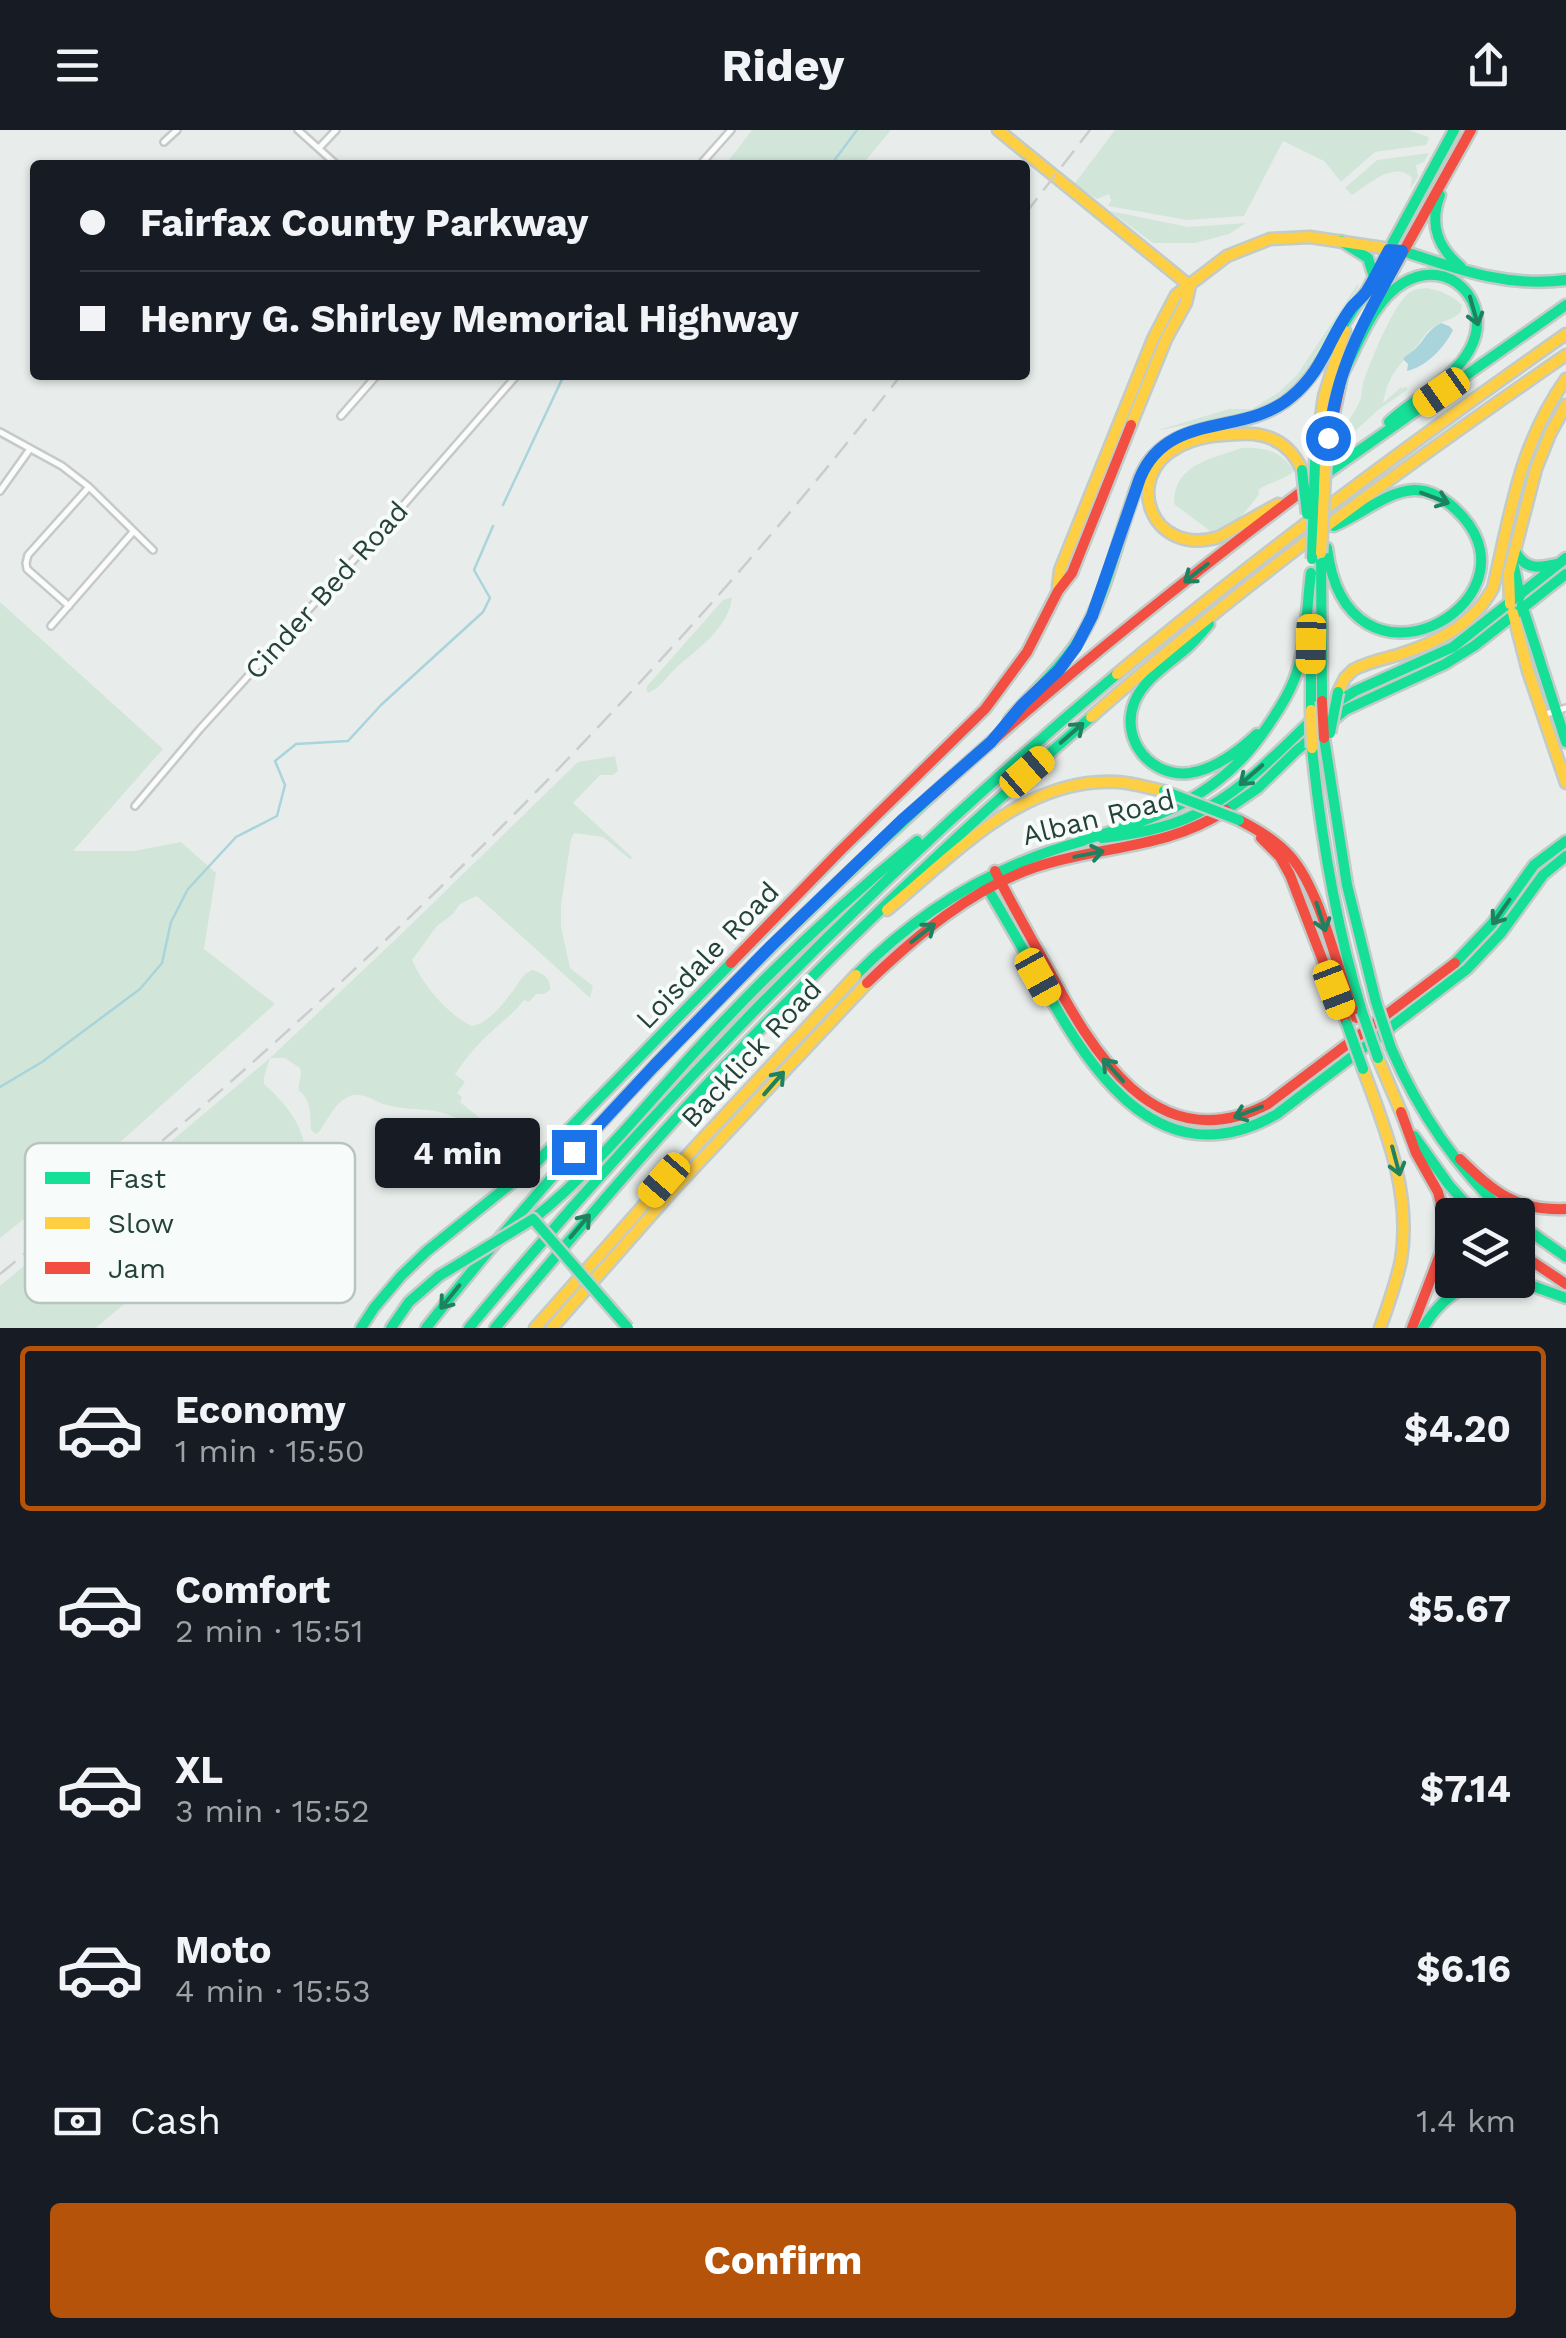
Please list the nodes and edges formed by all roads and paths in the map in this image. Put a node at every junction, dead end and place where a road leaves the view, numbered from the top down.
1 (177, 130) edge
2 (298, 130) edge
3 (336, 130) edge
4 (732, 130) edge
5 (998, 130) edge
6 (1454, 130) edge
7 (1471, 130) edge
8 (164, 142) dead end
9 (319, 148) junction
10 (1461, 148) junction
11 (331, 160) edge
12 (705, 160) edge
13 (1340, 241) junction
14 (1389, 250) junction
15 (1402, 251) junction
16 (1476, 274) junction
17 (1374, 278) junction
18 (1566, 280) edge
19 (1190, 286) junction
20 (1366, 292) junction
21 (1566, 305) edge
22 (1566, 334) edge
23 (1566, 356) edge
24 (1342, 374) junction
25 (1566, 379) edge
26 (373, 380) edge
27 (513, 380) edge
28 (1566, 406) edge
29 (341, 416) dead end
30 (0, 432) edge
31 (1369, 442) junction
32 (31, 448) junction
33 (89, 487) junction
34 (0, 492) edge
35 (1301, 492) junction
36 (133, 532) junction
37 (1315, 535) junction
38 (152, 550) dead end
39 (1515, 551) junction
40 (1320, 553) junction
41 (1564, 565) edge
42 (1311, 573) junction
43 (1516, 605) junction
44 (69, 606) junction
45 (1224, 606) junction
46 (52, 626) dead end
47 (1561, 710) edge
48 (1315, 712) junction
49 (1543, 715) junction
50 (1275, 716) junction
51 (1324, 734) junction
52 (991, 742) junction
53 (1566, 742) edge
54 (1566, 783) edge
55 (972, 798) junction
56 (135, 806) dead end
57 (1082, 841) junction
58 (1566, 841) edge
59 (1566, 856) edge
60 (998, 877) junction
61 (985, 883) junction
62 (846, 942) junction
63 (1355, 1018) junction
64 (1400, 1112) junction
65 (1437, 1137) junction
66 (1461, 1198) edge
67 (1491, 1198) edge
68 (1566, 1210) edge
69 (533, 1219) junction
70 (1535, 1235) edge
71 (1566, 1256) edge
72 (1535, 1263) edge
73 (1566, 1284) edge
74 (1535, 1287) edge
75 (1446, 1298) edge
76 (1566, 1298) edge
77 (361, 1328) edge
78 (391, 1328) edge
79 (426, 1328) edge
80 (469, 1328) edge
81 (495, 1328) edge
82 (536, 1328) edge
83 (552, 1328) edge
84 (628, 1328) edge
85 (1380, 1328) edge
86 (1412, 1328) edge
87 (1424, 1328) edge

1 - 8 street
2 - 9 street
3 - 9 street
4 - 12 street
5 - 19 main road
6 - 14 main road
7 - 10 main road
9 - 11 street
10 - 15 main road
10 - 16 main road
13 - 14 main road, Loisdale Road
13 - 17 main road
13 - 19 main road, Loisdale Road
14 - 15 main road, Loisdale Road
14 - 17 main road
15 - 16 main road, Loisdale Road
15 - 24 main road
16 - 18 main road, Loisdale Road
17 - 20 main road
19 - 77 main road, Loisdale Road
20 - 40 main road, bridge
20 - 52 main road
21 - 31 main road
22 - 55 main road
23 - 37 main road
24 -> 31 main road
24 - 40 main road, bridge
25 - 51 main road, bridge
26 - 29 street
27 - 56 street, Cinder Bed Road
28 - 39 main road
30 - 32 street
31 - 35 main road
32 - 33 street
32 - 34 street
33 - 36 street
33 - 44 street
35 - 40 main road, bridge
35 -> 52 main road
36 - 38 street
36 - 44 street
37 -> 40 main road
37 - 45 main road
39 - 41 main road
39 - 43 main road
40 - 42 main road
40 - 51 main road, bridge
41 - 43 main road, Alban Road
42 - 48 main road
42 - 50 main road
43 - 47 main road
43 - 48 main road, Alban Road
43 - 49 main road
43 - 51 main road, Alban Road
44 - 46 street
45 - 50 main road
62 -> 45 main road
47 - 49 street
47 - 53 main road
48 -> 57 main road, Alban Road
48 - 63 main road, bridge
49 - 54 main road
50 - 57 main road
60 -> 51 main road, Alban Road
51 - 65 main road, bridge
52 -> 79 main road
55 - 69 main road
55 - 80 main road
57 - 60 main road, Alban Road
58 -> 60 main road
59 - 61 main road
60 - 61 main road, Backlick Road
61 - 82 main road, Backlick Road
83 -> 61 main road, Backlick Road
62 -> 63 main road, bridge
81 -> 62 main road
63 - 64 main road, bridge
63 -> 85 main road, bridge
64 - 66 main road
64 - 86 main road
65 - 67 main road
65 - 68 main road
69 - 78 main road, bridge
69 - 84 main road, bridge
70 - 71 main road
72 - 73 main road
74 - 76 main road
75 - 87 main road

